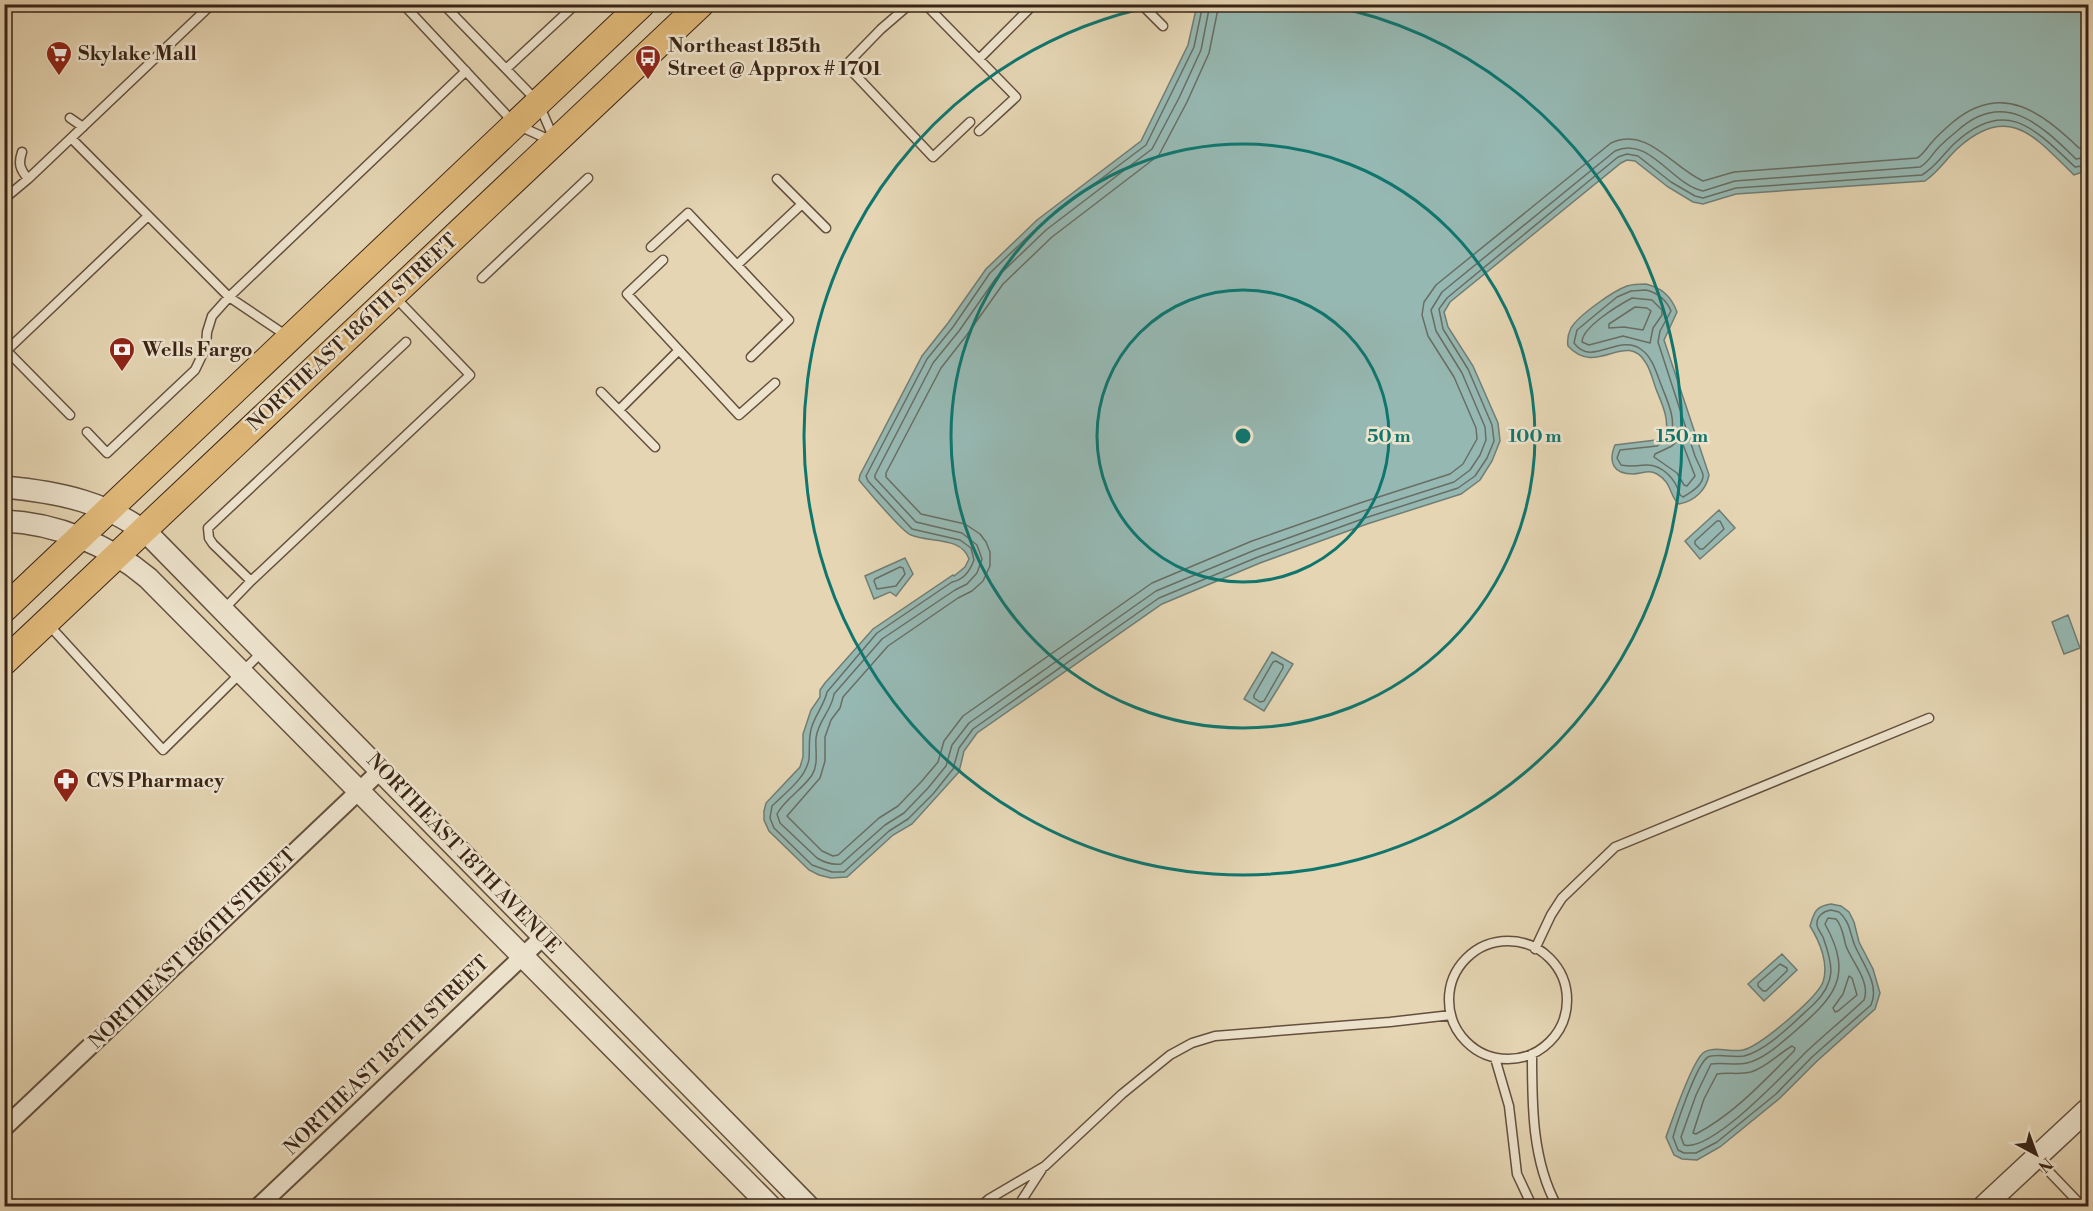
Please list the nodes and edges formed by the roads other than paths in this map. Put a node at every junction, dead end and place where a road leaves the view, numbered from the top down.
1 (212, 4) edge
2 (403, 4) edge
3 (443, 4) edge
4 (576, 4) edge
5 (642, 4) edge
6 (701, 4) edge
7 (910, 4) edge
8 (925, 4) edge
9 (1034, 4) edge
10 (1141, 4) edge
11 (1163, 26) dead end
12 (979, 59) junction
13 (506, 69) junction
14 (466, 71) junction
15 (538, 102) junction
16 (70, 118) dead end
17 (970, 122) dead end
18 (515, 124) junction
19 (83, 127) junction
20 (979, 131) dead end
21 (71, 138) junction
22 (555, 142) junction
23 (22, 152) dead end
24 (588, 178) dead end
25 (28, 179) junction
26 (777, 179) dead end
27 (4, 199) edge
28 (802, 204) junction
29 (148, 216) junction
30 (825, 228) dead end
31 (651, 248) dead end
32 (663, 260) dead end
33 (737, 265) junction
34 (482, 278) dead end
35 (393, 295) junction
36 (228, 297) junction
37 (290, 338) junction
38 (406, 342) dead end
39 (680, 350) junction
40 (6, 352) edge
41 (751, 357) dead end
42 (775, 383) dead end
43 (601, 392) dead end
44 (619, 410) junction
45 (70, 415) dead end
46 (87, 432) dead end
47 (655, 447) dead end
48 (4, 487) edge
49 (110, 510) junction
50 (4, 520) edge
51 (143, 530) junction
52 (81, 538) junction
53 (116, 556) junction
54 (251, 581) junction
55 (4, 609) edge
56 (223, 610) junction
57 (46, 622) junction
58 (263, 650) junction
59 (4, 662) edge
60 (241, 672) junction
61 (1929, 718) dead end
62 (381, 770) junction
63 (359, 791) junction
64 (544, 936) junction
65 (1535, 949) junction
66 (522, 957) junction
67 (1451, 1015) junction
68 (1532, 1054) junction
69 (1495, 1058) junction
70 (2088, 1109) edge
71 (4, 1128) edge
72 (739, 1155) junction
73 (2036, 1158) junction
74 (1045, 1166) junction
75 (1993, 1204) edge
76 (259, 1206) edge
77 (770, 1206) edge
78 (808, 1206) edge
79 (981, 1206) edge
80 (1017, 1206) edge
81 (1532, 1206) edge
82 (1557, 1206) edge
83 (2082, 1206) edge

1 - 19 lane
2 - 14 lane
3 - 13 lane
4 - 13 lane
5 - 15 main road, NORTHEAST 186TH STREET
6 - 22 main road, NORTHEAST 186TH STREET
7 - 17 lane
8 - 12 lane
9 - 12 lane
10 - 11 lane
12 - 20 lane
13 - 15 lane
14 - 18 lane
14 - 36 lane
15 - 18 main road, NORTHEAST 186TH STREET
15 - 22 lane
16 - 19 lane
18 - 22 lane
18 - 37 main road, NORTHEAST 186TH STREET
19 - 21 lane
21 - 25 lane
21 - 29 lane
22 - 35 main road, NORTHEAST 186TH STREET
23 - 25 lane
24 - 34 lane
25 - 27 lane
26 - 28 lane
28 - 30 lane
28 - 33 lane
29 - 36 lane
29 - 40 lane
31 - 33 lane
32 - 39 lane
33 - 41 lane
35 - 51 main road, NORTHEAST 186TH STREET
35 - 54 lane
36 - 37 lane
36 - 46 lane
37 - 49 main road, NORTHEAST 186TH STREET
38 - 54 lane
39 - 42 lane
39 - 44 lane
40 - 45 lane
43 - 44 lane
44 - 47 lane
48 - 49 street, NORTHEAST 18TH AVENUE
49 - 51 street, NORTHEAST 18TH AVENUE
49 - 52 main road, NORTHEAST 186TH STREET
50 - 52 street, NORTHEAST 18TH AVENUE
51 - 53 main road, NORTHEAST 186TH STREET
51 - 56 street, NORTHEAST 18TH AVENUE
52 - 53 street, NORTHEAST 18TH AVENUE
52 - 55 main road, NORTHEAST 186TH STREET
53 - 57 main road, NORTHEAST 186TH STREET
53 - 60 street, NORTHEAST 18TH AVENUE
54 - 56 lane
56 - 58 street, NORTHEAST 18TH AVENUE
57 - 59 main road, NORTHEAST 186TH STREET
57 - 60 lane
58 - 60 lane
58 - 62 street, NORTHEAST 18TH AVENUE
60 - 63 street, NORTHEAST 18TH AVENUE
61 - 65 lane
62 - 63 street, NORTHEAST 186TH STREET
62 - 64 street, NORTHEAST 18TH AVENUE
63 - 66 street, NORTHEAST 18TH AVENUE
63 - 71 street, NORTHEAST 186TH STREET
64 - 66 street, NORTHEAST 187TH STREET
64 - 72 street, NORTHEAST 18TH AVENUE
65 - 67 lane
65 - 68 lane
66 - 72 street, NORTHEAST 18TH AVENUE
66 - 76 street, NORTHEAST 187TH STREET
67 - 69 lane
67 - 74 lane
68 - 69 lane
68 - 82 lane
69 - 81 lane
70 - 73 street
72 - 77 street, NORTHEAST 18TH AVENUE
72 - 78 street, NORTHEAST 18TH AVENUE
73 - 75 street
73 - 83 lane
74 - 79 lane
74 - 80 lane

